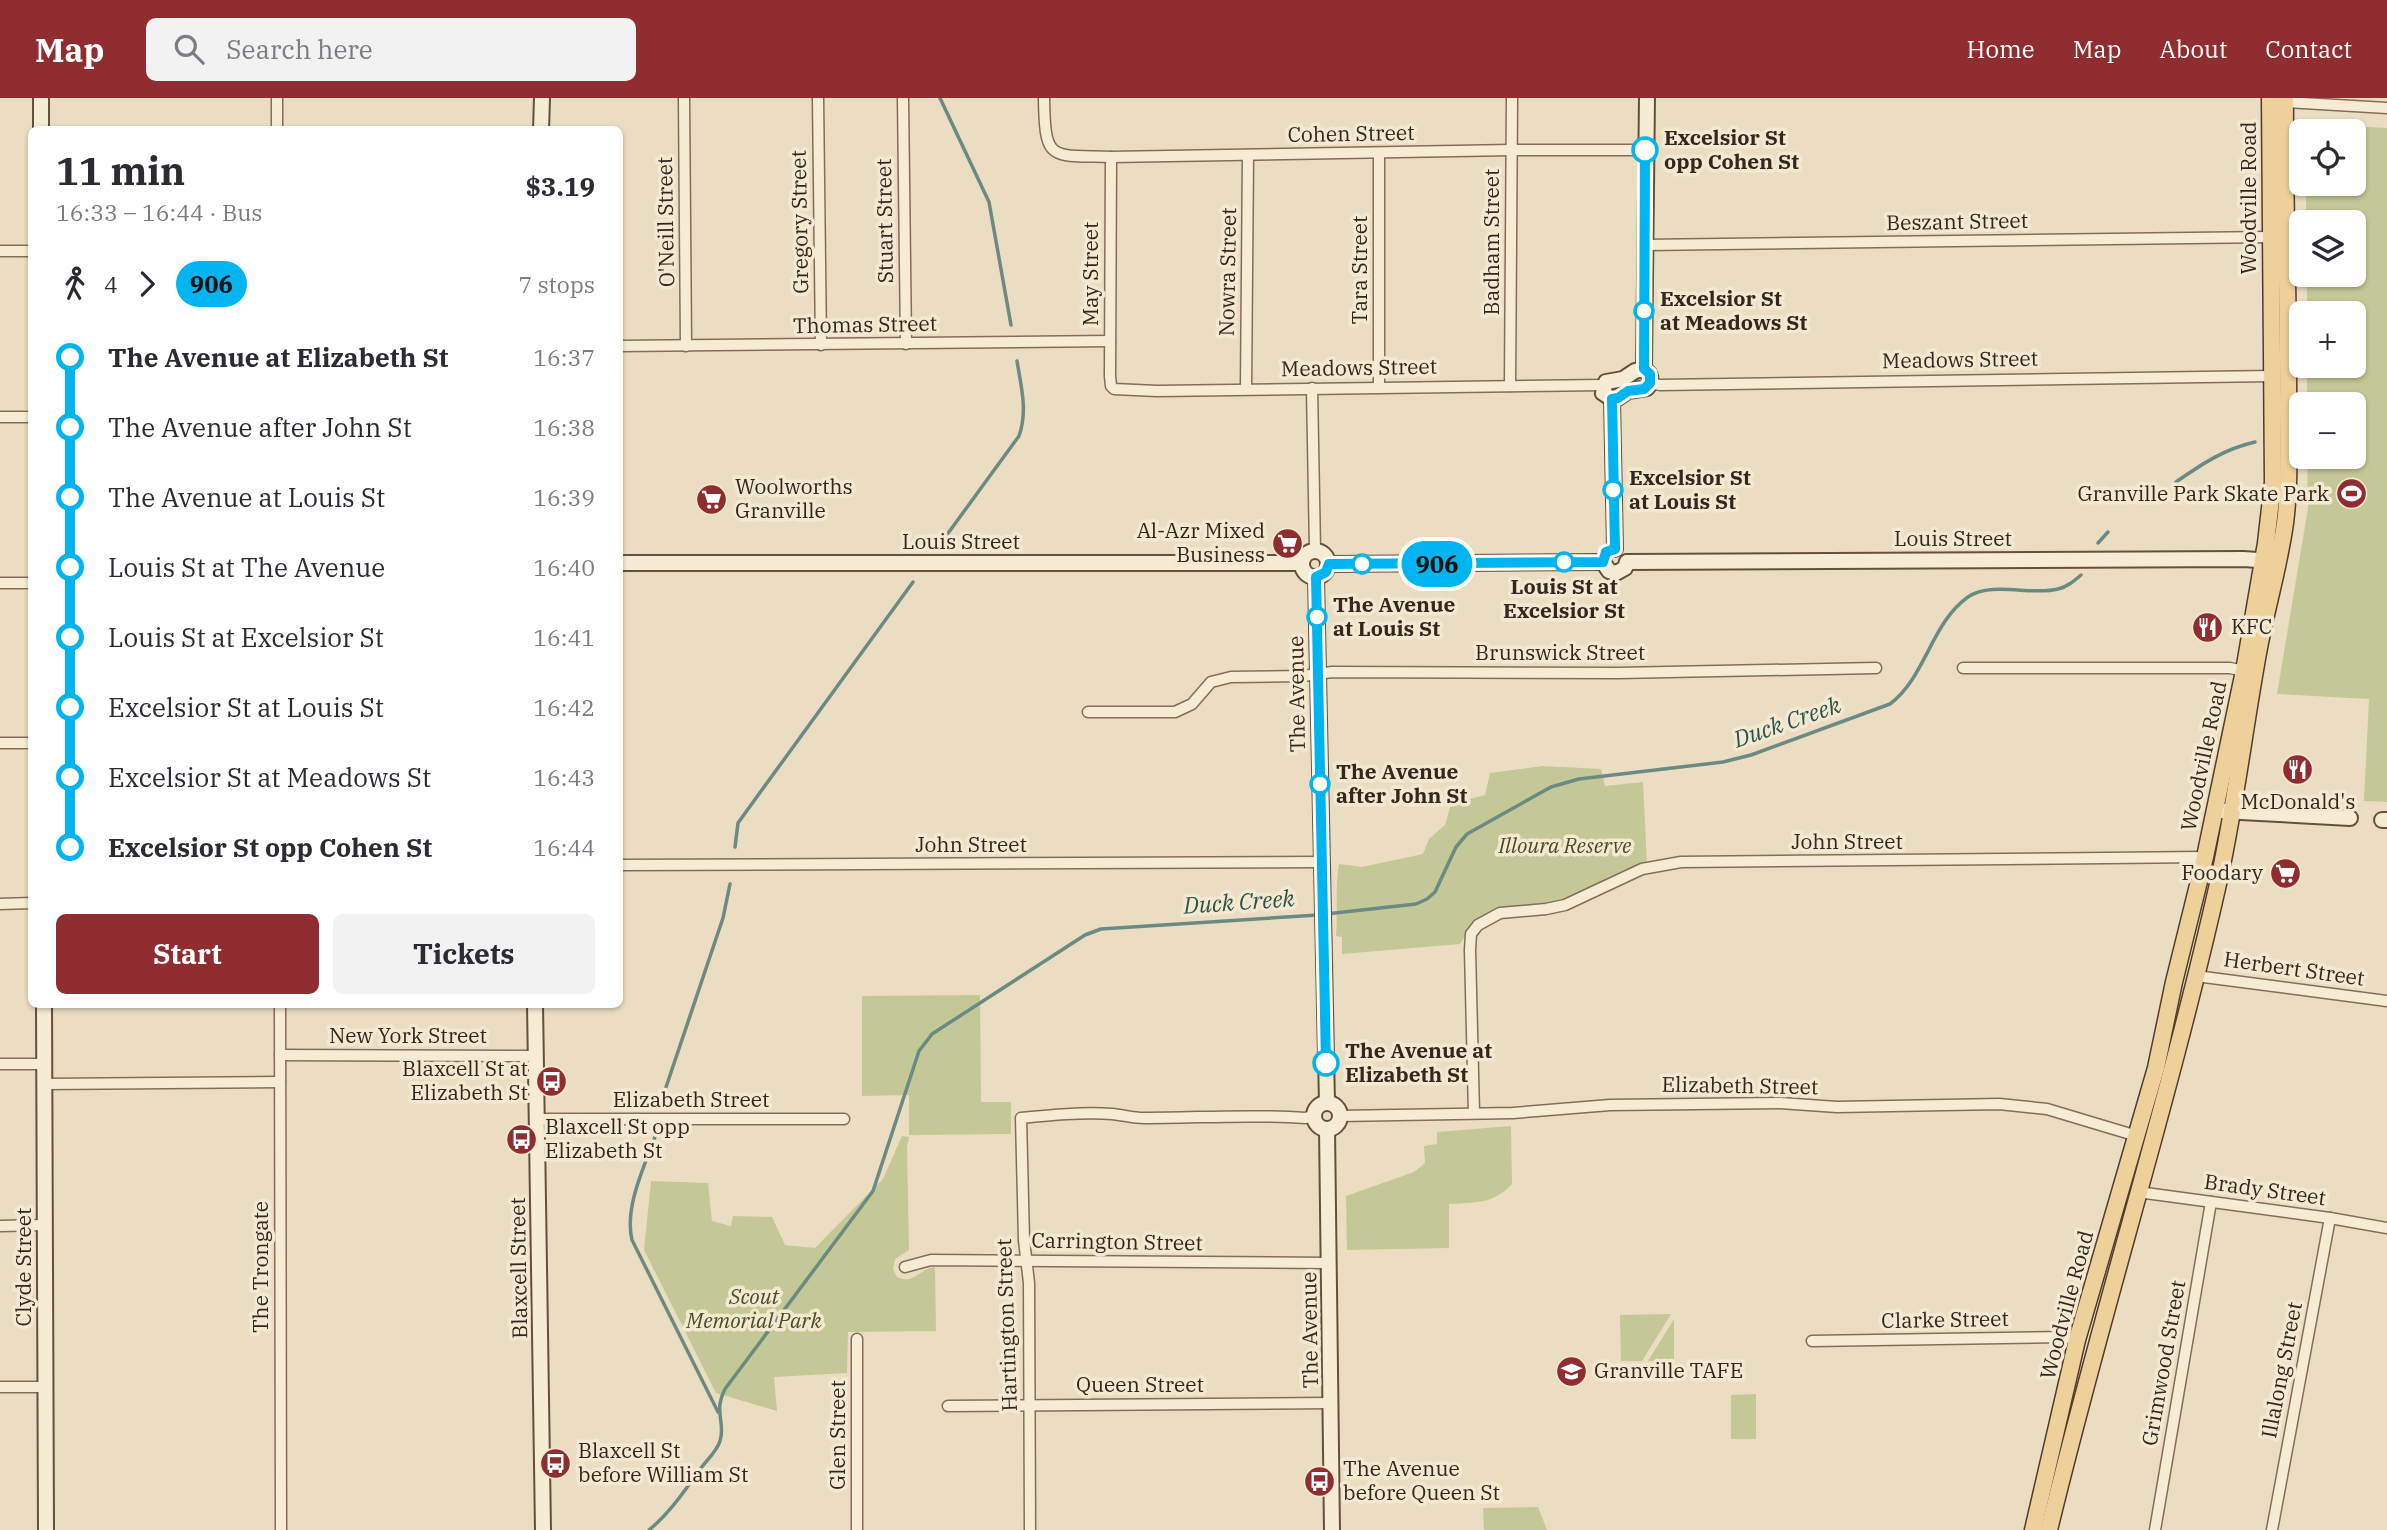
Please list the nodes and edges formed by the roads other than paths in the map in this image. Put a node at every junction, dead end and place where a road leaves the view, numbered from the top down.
1 (41, 98) edge
2 (277, 98) edge
3 (541, 98) edge
4 (684, 98) edge
5 (818, 98) edge
6 (903, 98) edge
7 (1044, 98) edge
8 (1512, 98) edge
9 (1647, 98) edge
10 (2280, 100) edge
11 (2387, 108) edge
12 (41, 126) edge
13 (277, 126) edge
14 (541, 126) edge
15 (1512, 150) junction
16 (1645, 150) junction
17 (1379, 153) junction
18 (1248, 155) junction
19 (1111, 158) junction
20 (2270, 237) junction
21 (1645, 245) junction
22 (0, 251) edge
23 (28, 251) edge
24 (1110, 341) junction
25 (906, 344) junction
26 (821, 345) junction
27 (623, 346) edge
28 (686, 346) junction
29 (1647, 376) junction
30 (2271, 376) junction
31 (1604, 385) junction
32 (1510, 386) junction
33 (1380, 387) junction
34 (1312, 388) junction
35 (1114, 389) joint
36 (1246, 389) junction
37 (1612, 399) junction
38 (0, 417) edge
39 (28, 417) edge
40 (2281, 434) junction
41 (1615, 549) junction
42 (1315, 550) junction
43 (2270, 561) junction
44 (1603, 562) junction
45 (1627, 562) junction
46 (623, 563) edge
47 (1302, 563) junction
48 (1329, 564) junction
49 (1316, 577) junction
50 (0, 583) edge
51 (28, 583) edge
52 (1875, 668) dead end
53 (1963, 668) dead end
54 (2244, 671) junction
55 (1317, 674) junction
56 (1088, 712) dead end
57 (0, 743) edge
58 (28, 743) edge
59 (2214, 810) junction
60 (2231, 812) junction
61 (2350, 818) dead end
62 (2205, 857) junction
63 (1322, 862) junction
64 (623, 865) edge
65 (28, 903) edge
66 (0, 904) edge
67 (2196, 976) junction
68 (2387, 1001) edge
69 (44, 1008) edge
70 (280, 1008) edge
71 (535, 1008) edge
72 (280, 1055) junction
73 (536, 1056) junction
74 (44, 1064) junction
75 (0, 1065) edge
76 (280, 1082) junction
77 (44, 1084) junction
78 (1327, 1103) junction
79 (1474, 1113) junction
80 (1314, 1116) junction
81 (1339, 1116) junction
82 (538, 1119) junction
83 (844, 1119) dead end
84 (1327, 1129) junction
85 (2137, 1136) junction
86 (2138, 1192) junction
87 (2211, 1202) junction
88 (2330, 1218) junction
89 (45, 1225) junction
90 (0, 1226) edge
91 (2387, 1228) edge
92 (1027, 1260) junction
93 (1330, 1263) junction
94 (905, 1267) dead end
95 (857, 1339) dead end
96 (2077, 1340) junction
97 (1812, 1341) dead end
98 (0, 1387) edge
99 (45, 1387) junction
100 (1332, 1403) junction
101 (1030, 1404) junction
102 (948, 1406) dead end
103 (46, 1530) edge
104 (281, 1530) edge
105 (543, 1530) edge
106 (857, 1530) edge
107 (1030, 1530) edge
108 (1332, 1530) edge
109 (2033, 1530) edge
110 (2049, 1530) edge
111 (2155, 1530) edge
112 (2272, 1530) edge

1 - 12 street
2 - 13 street
3 - 14 street
4 - 28 street, O'Neill Street
5 - 26 street, Gregory Street
6 - 25 street, Stuart Street
7 - 19 street, Cohen Street
8 - 15 street, Badham Street
9 - 16 street
10 - 11 street
10 - 20 main road, Woodville Road
10 - 40 main road, Woodville Road
15 - 16 street, Cohen Street
15 - 17 street, Cohen Street
15 - 32 street, Badham Street
16 - 21 street
17 - 18 street, Cohen Street
17 - 33 street, Tara Street
18 - 19 street, Cohen Street
18 - 36 street, Nowra Street
19 - 24 street, May Street
20 - 21 street, Beszant Street
20 - 30 main road, Woodville Road
21 - 29 street
22 - 23 street
24 - 25 street, Thomas Street
24 - 35 street, May Street
25 - 26 street, Thomas Street
26 - 28 street, Thomas Street
27 - 28 street, Thomas Street
29 - 30 street, Meadows Street
29 - 31 street
29 - 37 street
30 - 40 main road, Woodville Road
31 - 32 street, Meadows Street
31 - 37 street
32 - 33 street, Meadows Street
33 - 34 street, Meadows Street
34 - 36 street, Meadows Street
34 - 42 street
35 - 36 street, Meadows Street
37 - 41 street
38 - 39 street
40 - 43 main road, Woodville Road
41 - 44 street
41 - 45 street
42 - 47 street
42 - 48 street
43 - 45 street, Louis Street
43 - 54 main road, Woodville Road
43 - 60 main road, Woodville Road
44 - 45 street
44 - 48 street
46 - 47 street, Louis Street
47 - 49 street
48 - 49 street
49 - 55 street, The Avenue
50 - 51 street
52 - 55 street, Brunswick Street
53 - 54 street
54 - 59 main road, Woodville Road
55 - 56 street, Brunswick Street
55 - 63 street, The Avenue
57 - 58 street
59 - 60 street
59 - 62 main road, Woodville Road
60 - 61 street
60 - 67 main road, Woodville Road
62 - 79 street, John Street
62 - 85 main road, Woodville Road
63 - 64 street, John Street
63 - 78 street, The Avenue
65 - 66 street
67 - 68 street, Herbert Street
67 - 86 main road, Woodville Road
69 - 74 street, Clyde Street
70 - 72 street, The Trongate
71 - 73 street, Blaxcell Street
72 - 73 street, New York Street
72 - 76 street, The Trongate
73 - 82 street, Blaxcell Street
74 - 75 street
74 - 77 street, Clyde Street
76 - 77 street
76 - 104 street, The Trongate
77 - 89 street, Clyde Street
78 - 80 street
78 - 81 street
79 - 81 street, Elizabeth Street
79 - 85 street, Elizabeth Street
80 - 84 street
80 - 92 street, Hartington Street
81 - 84 street
82 - 83 street, Elizabeth Street
82 - 105 street, Blaxcell Street
84 - 93 street, The Avenue
85 - 96 main road, Woodville Road
86 - 87 street, Brady Street
86 - 110 main road, Woodville Road
87 - 88 street, Brady Street
87 - 111 street, Grimwood Street
88 - 91 street, Brady Street
88 - 112 street, Illalong Street
89 - 90 street
89 - 99 street, Clyde Street
92 - 93 street, Carrington Street
92 - 94 street, Carrington Street
92 - 101 street, Hartington Street
93 - 100 street, The Avenue
95 - 106 street, Glen Street
96 - 97 street, Clarke Street
96 - 109 main road, Woodville Road
98 - 99 street
99 - 103 street, Clyde Street
100 - 101 street, Queen Street
100 - 108 street, The Avenue
101 - 102 street, Queen Street
101 - 107 street, Hartington Street

